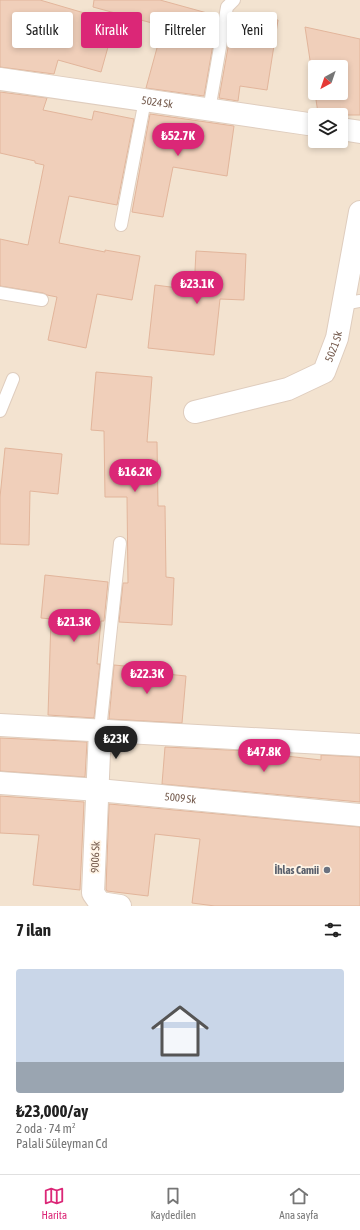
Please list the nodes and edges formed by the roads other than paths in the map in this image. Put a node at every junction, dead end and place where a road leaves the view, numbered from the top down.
1 (234, 0) edge
2 (0, 80) edge
3 (145, 100) junction
4 (209, 110) junction
5 (308, 124) edge
6 (348, 130) edge
7 (360, 132) edge
8 (360, 212) edge
9 (121, 225) dead end
10 (0, 293) edge
11 (42, 300) dead end
12 (352, 303) edge
13 (13, 379) dead end
14 (0, 411) edge
15 (196, 412) dead end
16 (120, 543) dead end
17 (0, 725) edge
18 (100, 730) junction
19 (360, 745) edge
20 (0, 783) edge
21 (98, 790) junction
22 (360, 815) edge
23 (120, 906) edge

1 - 4 lane
2 - 3 street, 5024 Sk
3 - 4 street, 5024 Sk
3 - 9 lane
4 - 5 street, 5024 Sk
6 - 7 street
8 - 12 street, 5021 Sk
10 - 11 lane
12 - 15 street, 5021 Sk
13 - 14 lane
16 - 18 lane
17 - 18 street
18 - 19 street
18 - 21 street, 9006 Sk
20 - 21 street, 5009 Sk
21 - 22 street, 5009 Sk
21 - 23 street, 9006 Sk

